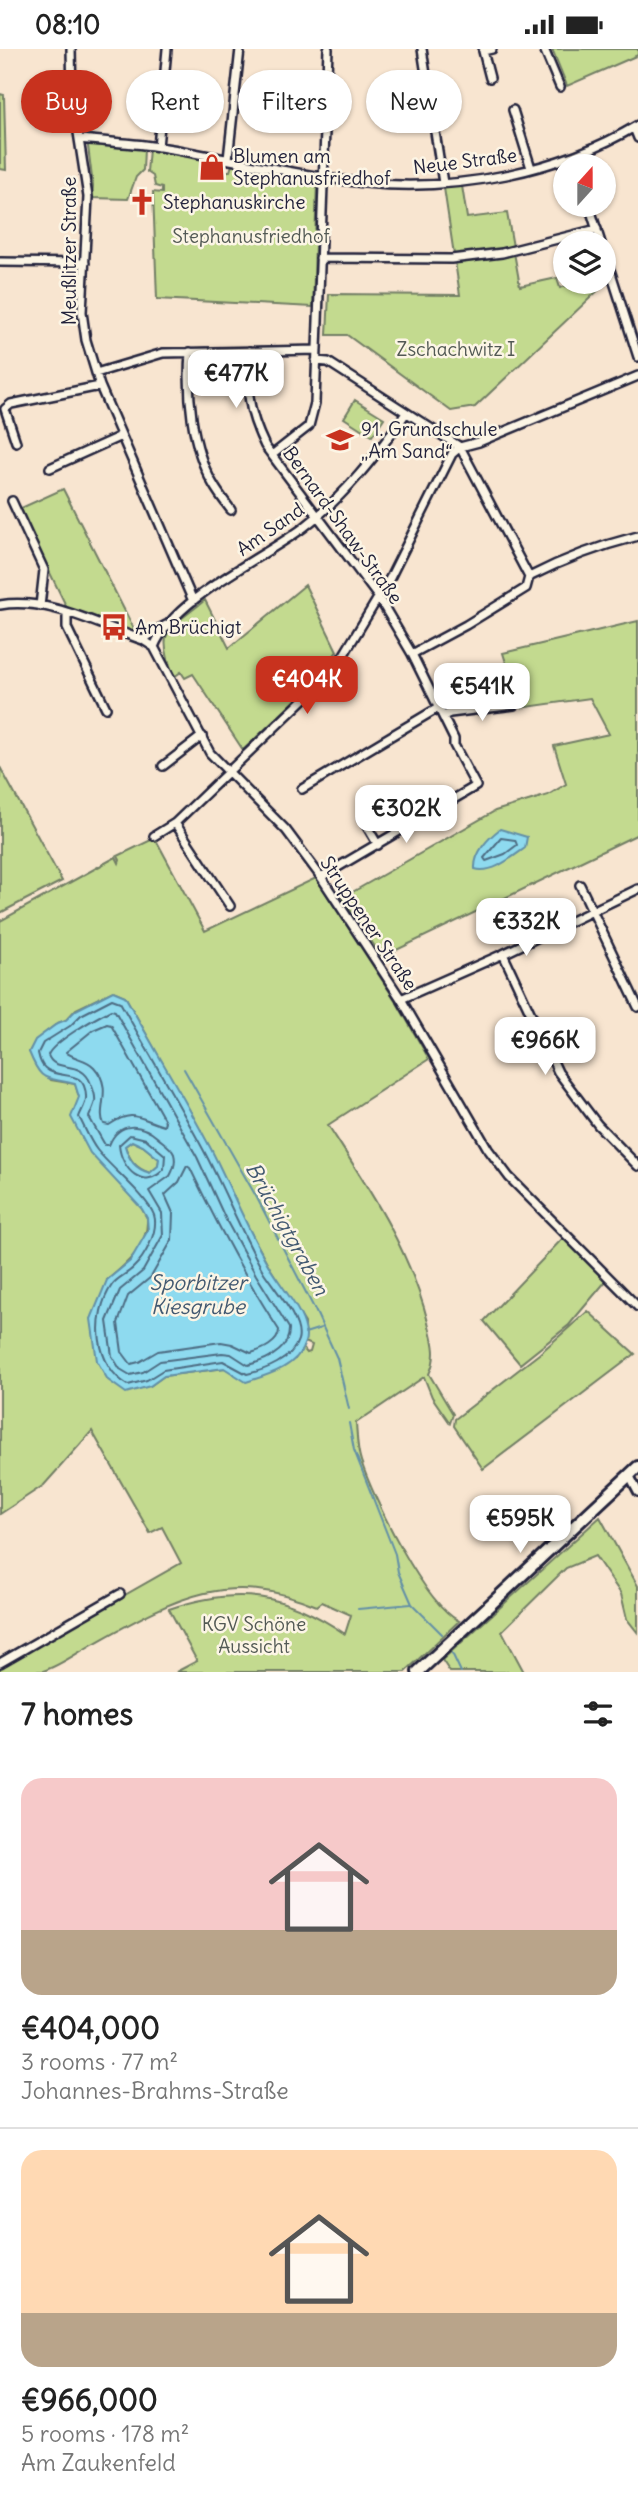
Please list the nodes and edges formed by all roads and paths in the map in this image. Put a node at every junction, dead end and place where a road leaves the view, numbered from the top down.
1 (71, 49) edge
2 (167, 49) edge
3 (240, 49) edge
4 (328, 49) edge
5 (422, 49) edge
6 (544, 49) edge
7 (486, 50) edge
8 (490, 78) dead end
9 (560, 87) dead end
10 (513, 110) dead end
11 (636, 127) edge
12 (638, 138) edge
13 (80, 139) junction
14 (158, 147) junction
15 (578, 154) edge
16 (228, 159) junction
17 (553, 162) edge
18 (531, 168) junction
19 (323, 177) junction
20 (443, 183) junction
21 (593, 217) edge
22 (597, 229) joint
23 (320, 258) junction
24 (0, 262) edge
25 (85, 263) junction
26 (616, 288) edge
27 (317, 350) junction
28 (249, 351) junction
29 (190, 352) junction
30 (638, 357) edge
31 (316, 361) junction
32 (96, 373) junction
33 (638, 376) edge
34 (100, 386) junction
35 (406, 413) junction
36 (121, 436) junction
37 (16, 442) dead end
38 (460, 447) junction
39 (272, 455) junction
40 (50, 467) dead end
41 (12, 501) dead end
42 (232, 510) dead end
43 (317, 516) junction
44 (638, 536) edge
45 (529, 577) junction
46 (379, 598) junction
47 (192, 601) junction
48 (0, 605) edge
49 (40, 606) junction
50 (67, 613) junction
51 (167, 625) junction
52 (143, 640) junction
53 (154, 647) junction
54 (412, 654) junction
55 (513, 705) dead end
56 (106, 708) dead end
57 (438, 708) junction
58 (443, 716) junction
59 (202, 736) junction
60 (163, 766) dead end
61 (227, 772) junction
62 (302, 789) dead end
63 (399, 796) dead end
64 (362, 818) dead end
65 (175, 823) junction
66 (414, 823) junction
67 (154, 836) dead end
68 (378, 845) junction
69 (320, 877) junction
70 (580, 885) dead end
71 (638, 889) edge
72 (230, 906) dead end
73 (593, 910) junction
74 (503, 954) junction
75 (401, 999) junction
76 (638, 1007) edge
77 (638, 1166) edge
78 (638, 1307) edge
79 (638, 1467) edge
80 (629, 1475) junction
81 (638, 1493) edge
82 (120, 1594) dead end
83 (0, 1663) edge
84 (418, 1672) edge

1 - 13 street, Meußlitzer Straße
2 - 14 street
3 - 16 street
4 - 19 street
5 - 20 street
6 - 9 street
7 - 8 street
10 - 18 street
11 - 12 street
11 - 15 street, Neue Straße
13 - 14 street, Neue Straße
13 - 25 street, Meußlitzer Straße
14 - 16 street, Neue Straße
16 - 19 street, Neue Straße
17 - 18 street, Neue Straße
18 - 20 street, Neue Straße
19 - 20 street, Neue Straße
19 - 23 street
21 - 22 street
22 - 23 street
23 - 27 street
24 - 25 street
25 - 32 street, Meußlitzer Straße
26 - 30 street
27 - 28 street
27 - 31 street
28 - 29 street
28 - 39 street, Bernard-Shaw-Straße
29 - 32 street
29 - 42 street
31 - 35 street
31 - 39 street
32 - 34 street, Meußlitzer Straße
33 - 38 street
34 - 36 street, Meußlitzer Straße
34 - 37 street
35 - 38 street
35 - 43 street, Am Sand
36 - 40 street
36 - 47 street, Meußlitzer Straße
38 - 45 street
38 - 46 street
39 - 43 street, Bernard-Shaw-Straße
41 - 49 street
43 - 46 street, Bernard-Shaw-Straße
43 - 47 street, Am Sand
44 - 45 street
45 - 54 street
46 - 54 street, Bernard-Shaw-Straße
46 - 61 street
47 - 51 street, Am Sand
48 - 49 street, Struppener Straße
49 - 50 street, Struppener Straße
50 - 52 street, Struppener Straße
50 - 56 street
51 - 52 street, Am Sand
51 - 53 street, Am Sand
52 - 53 street, Struppener Straße
53 - 59 street, Struppener Straße
54 - 57 street, Bernard-Shaw-Straße
55 - 58 street
57 - 58 street, Bernard-Shaw-Straße
57 - 62 street
58 - 66 street, Bernard-Shaw-Straße
59 - 60 street
59 - 61 street, Struppener Straße
61 - 65 street
61 - 69 street, Struppener Straße
63 - 66 street
64 - 68 street
65 - 67 street
65 - 72 street
66 - 68 street
68 - 69 street
69 - 75 street, Struppener Straße
70 - 73 street
71 - 73 street
73 - 74 street
73 - 76 street
74 - 75 street
74 - 77 street
75 - 78 street, Struppener Straße
79 - 80 street
80 - 81 street
80 - 84 street
82 - 83 street

